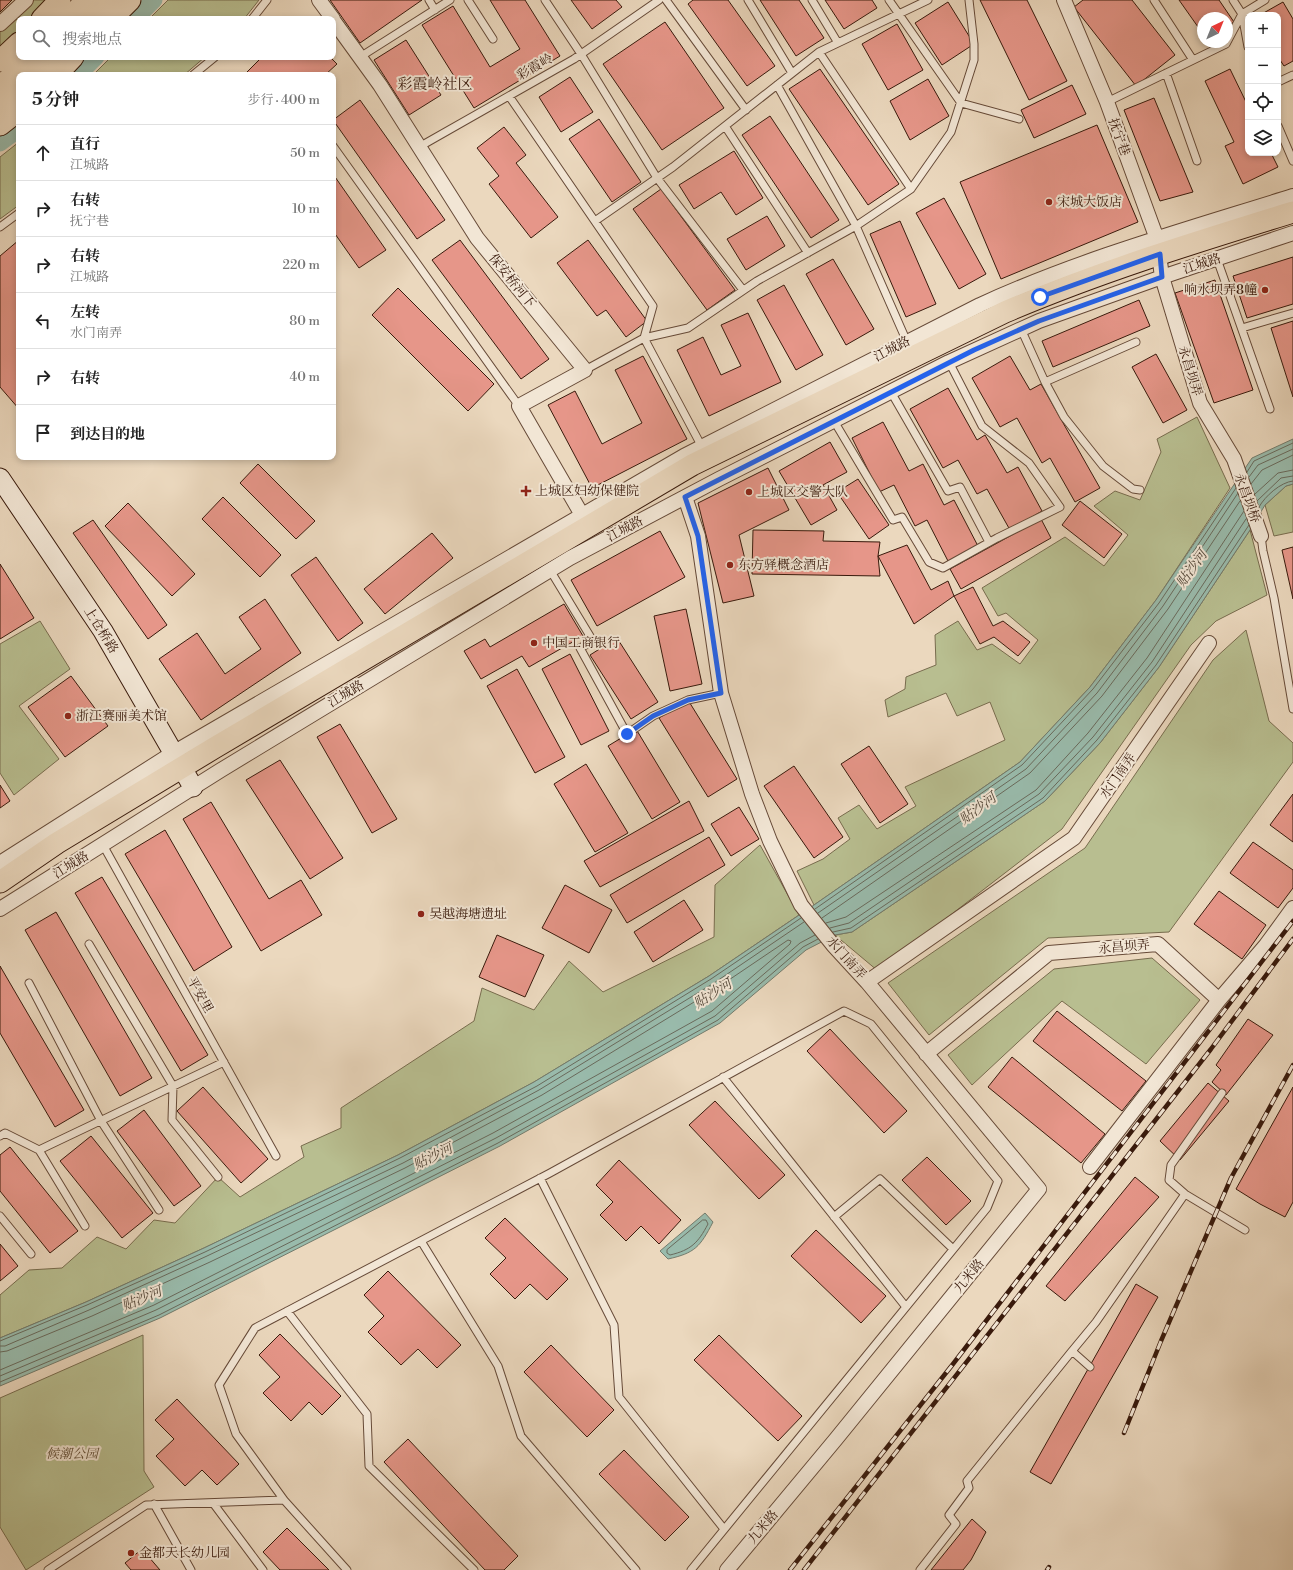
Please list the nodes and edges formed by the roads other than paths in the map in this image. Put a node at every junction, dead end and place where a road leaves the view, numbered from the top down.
1 (26, 0) edge
2 (60, 0) edge
3 (87, 0) edge
4 (111, 0) edge
5 (130, 0) edge
6 (267, 0) edge
7 (319, 0) edge
8 (429, 0) edge
9 (450, 0) edge
10 (468, 0) edge
11 (545, 0) edge
12 (659, 0) edge
13 (666, 0) edge
14 (748, 0) edge
15 (812, 0) edge
16 (889, 0) edge
17 (928, 0) edge
18 (969, 0) edge
19 (1064, 0) edge
20 (1154, 0) edge
21 (1233, 0) edge
22 (1265, 0) edge
23 (435, 10) junction
24 (899, 14) junction
25 (1242, 14) junction
26 (45, 16) edge
27 (71, 16) edge
28 (95, 16) edge
29 (114, 16) edge
30 (254, 16) edge
31 (331, 16) edge
32 (336, 23) edge
33 (0, 24) edge
34 (1245, 30) edge
35 (493, 39) dead end
36 (838, 43) junction
37 (16, 46) edge
38 (819, 52) junction
39 (581, 54) junction
40 (360, 57) junction
41 (28, 60) edge
42 (52, 60) edge
43 (70, 60) edge
44 (211, 60) edge
45 (1193, 60) junction
46 (0, 61) edge
47 (17, 72) edge
48 (40, 72) edge
49 (59, 72) edge
50 (197, 72) edge
51 (16, 73) edge
52 (792, 73) junction
53 (1166, 73) junction
54 (1293, 75) edge
55 (1281, 81) edge
56 (778, 85) junction
57 (0, 86) edge
58 (16, 95) edge
59 (509, 96) junction
60 (1106, 102) junction
61 (960, 103) junction
62 (0, 108) edge
63 (746, 110) junction
64 (16, 112) edge
65 (1019, 119) dead end
66 (0, 125) edge
67 (725, 126) junction
68 (1281, 133) edge
69 (419, 147) junction
70 (336, 150) edge
71 (1197, 161) dead end
72 (1293, 161) edge
73 (657, 178) junction
74 (912, 189) junction
75 (1293, 196) edge
76 (1293, 212) edge
77 (16, 215) edge
78 (595, 222) junction
79 (856, 226) junction
80 (0, 227) edge
81 (1293, 233) edge
82 (1158, 247) junction
83 (808, 253) junction
84 (1217, 259) junction
85 (1162, 277) junction
86 (743, 290) junction
87 (1293, 313) edge
88 (1242, 328) junction
89 (1021, 329) junction
90 (644, 338) junction
91 (907, 342) junction
92 (1136, 342) dead end
93 (950, 362) junction
94 (585, 370) junction
95 (1045, 382) junction
96 (891, 392) junction
97 (519, 406) junction
98 (1270, 409) dead end
99 (834, 421) junction
100 (702, 447) junction
101 (1234, 459) joint
102 (0, 478) edge
103 (1140, 490) dead end
104 (685, 497) junction
105 (582, 515) junction
106 (1261, 536) joint
107 (990, 542) junction
108 (550, 570) junction
109 (1209, 643) dead end
110 (721, 693) junction
111 (1293, 709) edge
112 (178, 760) junction
113 (193, 787) junction
114 (102, 845) junction
115 (0, 863) edge
116 (0, 882) edge
117 (1293, 908) edge
118 (0, 909) edge
119 (89, 944) dead end
120 (867, 982) junction
121 (29, 983) dead end
122 (1219, 1000) junction
123 (926, 1054) junction
124 (224, 1062) junction
125 (723, 1077) junction
126 (173, 1086) junction
127 (1222, 1093) dead end
128 (101, 1121) junction
129 (0, 1126) edge
130 (2, 1134) edge
131 (39, 1150) junction
132 (276, 1156) dead end
133 (1090, 1166) dead end
134 (218, 1177) dead end
135 (540, 1178) junction
136 (1184, 1194) junction
137 (159, 1210) dead end
138 (0, 1216) edge
139 (834, 1217) junction
140 (84, 1226) dead end
141 (1245, 1230) dead end
142 (421, 1241) junction
143 (953, 1249) junction
144 (31, 1254) dead end
145 (906, 1306) junction
146 (287, 1311) junction
147 (1072, 1351) junction
148 (1090, 1367) dead end
149 (284, 1500) junction
150 (213, 1503) junction
151 (154, 1504) junction
152 (724, 1529) junction
153 (48, 1570) edge
154 (190, 1570) edge
155 (263, 1570) edge
156 (347, 1570) edge
157 (474, 1570) edge
158 (636, 1570) edge
159 (691, 1570) edge
160 (727, 1570) edge
161 (920, 1570) edge

1 - 33 street
2 - 26 main road
3 - 27 highway
4 - 28 highway
5 - 29 main road
6 - 30 lane
7 - 31 street, 保安桥河下
8 - 23 lane
9 - 23 lane
10 - 35 lane
11 - 39 lane
12 - 39 lane, 彩霞岭
13 - 63 lane
14 - 52 lane
15 - 36 lane
16 - 24 lane
17 - 24 lane
18 - 61 lane
19 - 60 street, 抚宁巷
20 - 45 lane
21 - 25 lane
22 - 25 lane
23 - 40 lane
24 - 36 lane
24 - 61 lane
25 - 34 lane
25 - 45 lane
32 - 40 street, 保安桥河下
36 - 38 lane
37 - 46 main road
38 - 52 lane
38 - 74 lane
39 - 59 lane, 彩霞岭
39 - 73 lane
40 - 69 street, 保安桥河下
41 - 47 highway
42 - 48 highway
43 - 49 main road
44 - 50 lane
45 - 53 lane
51 - 57 highway
52 - 56 lane
53 - 60 lane
53 - 71 lane
54 - 55 lane
56 - 63 lane
56 - 79 lane
58 - 62 highway
59 - 69 lane, 彩霞岭
59 - 78 lane
60 - 82 street, 抚宁巷
61 - 65 lane
61 - 74 lane
63 - 67 lane
64 - 66 main road
67 - 73 lane
67 - 83 lane
68 - 72 lane
69 - 94 street, 保安桥河下
70 - 97 lane
73 - 78 lane
73 - 86 lane
74 - 79 lane
75 - 82 street, 江城路
76 - 82 main road, 江城路
77 - 80 lane
78 - 90 lane
79 - 83 lane
79 - 91 lane
81 - 84 street, 江城路
82 - 85 street, 抚宁巷
82 - 91 street, 江城路
82 - 112 main road, 江城路
83 - 86 lane
84 - 85 street, 江城路
84 - 88 lane
85 - 89 street, 江城路
85 - 101 street, 永昌坝弄
86 - 90 lane
87 - 88 lane
88 - 98 lane
89 - 93 street, 江城路
89 - 95 lane
90 - 94 lane
90 - 100 lane
91 - 100 street, 江城路
92 - 95 lane
93 - 96 street, 江城路
93 - 107 lane
94 - 97 street
95 - 103 lane
96 - 99 street, 江城路
96 - 107 lane
97 - 105 street
99 - 104 street, 江城路
99 - 107 lane
100 - 105 street, 江城路
101 - 106 street, 永昌坝桥
102 - 112 street, 上仓桥路
104 - 108 street, 江城路
104 - 110 street, 水门南弄
105 - 112 street, 江城路
106 - 111 lane
108 - 110 lane
108 - 113 street, 江城路
109 - 120 street, 水门南弄
110 - 120 street, 水门南弄
112 - 113 street, 上仓桥路
112 - 115 street, 江城路
112 - 116 main road, 江城路
113 - 114 street, 江城路
114 - 118 street, 江城路
114 - 124 lane, 平安里
117 - 122 street
119 - 126 lane
120 - 123 street, 九米路
121 - 128 lane
122 - 123 street, 永昌坝弄
122 - 133 street
123 - 160 street, 九米路
124 - 126 lane
124 - 132 lane, 平安里
125 - 135 lane
125 - 139 lane
125 - 143 lane
126 - 128 lane
126 - 134 lane
127 - 136 lane
128 - 131 lane
128 - 137 lane
129 - 130 lane
130 - 131 lane
131 - 140 lane
135 - 142 lane
135 - 152 lane
136 - 141 lane
136 - 147 lane
138 - 144 lane
139 - 143 lane
139 - 145 lane
142 - 146 lane
142 - 158 lane
143 - 145 lane
145 - 152 lane
146 - 149 lane
146 - 157 lane
147 - 148 lane
147 - 161 lane
149 - 150 lane
149 - 156 lane
150 - 151 lane
150 - 155 lane
151 - 153 lane
151 - 154 lane
152 - 159 lane

